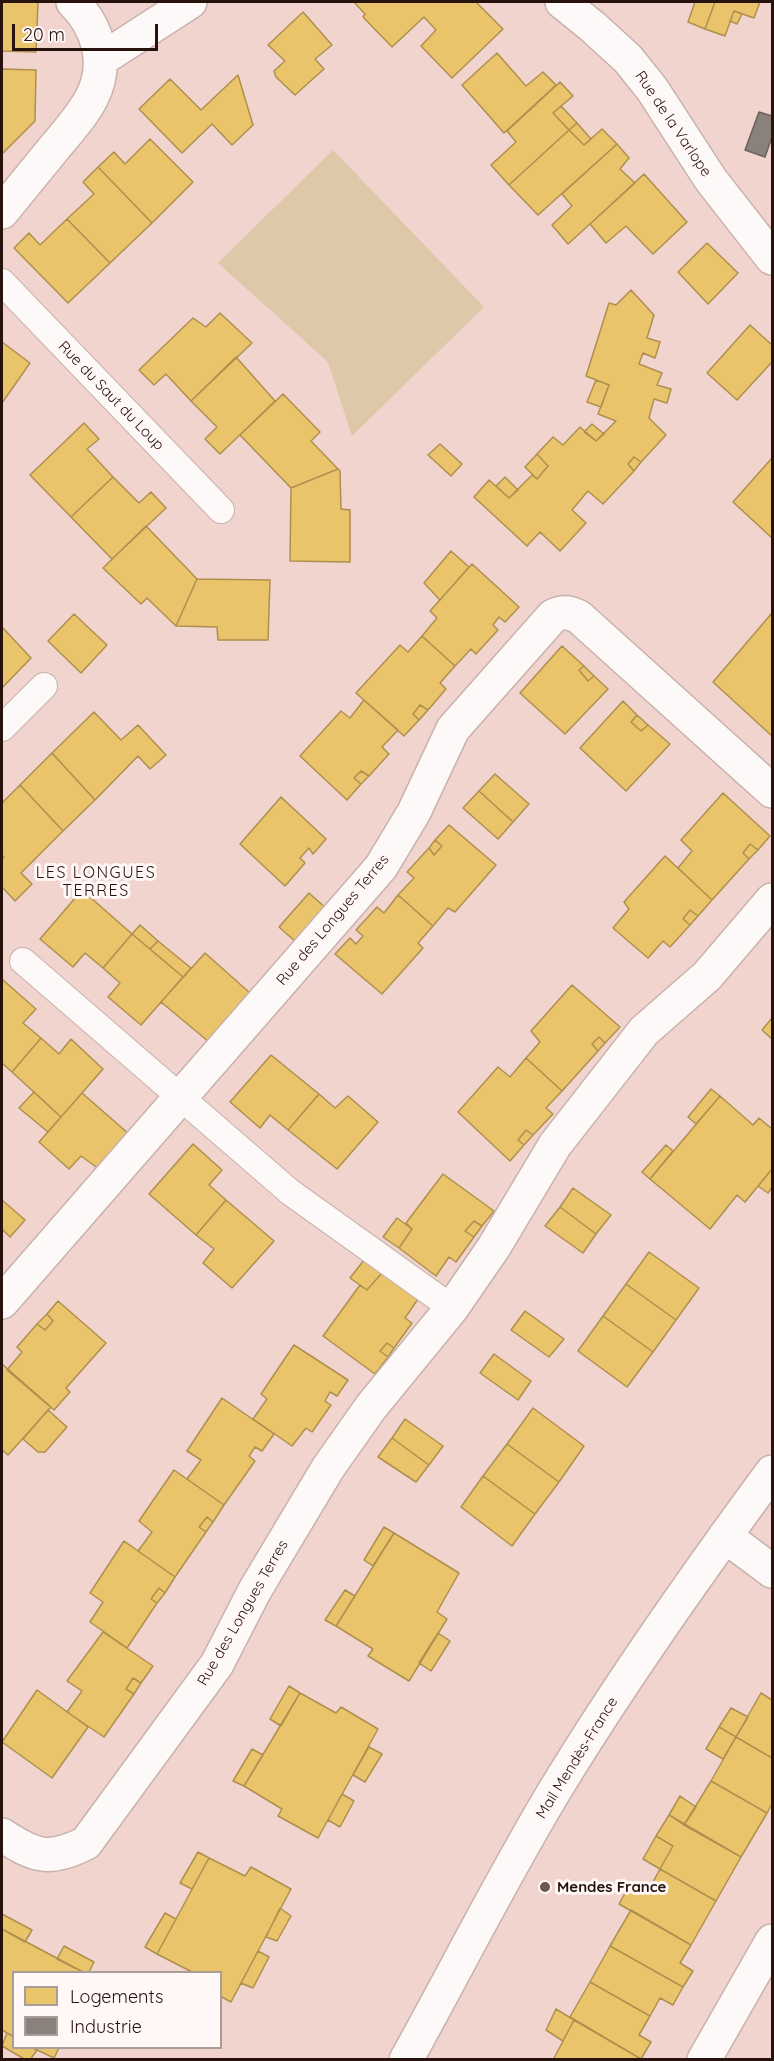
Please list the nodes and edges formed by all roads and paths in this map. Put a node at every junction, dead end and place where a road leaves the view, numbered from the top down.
1 (73, 2) edge
2 (190, 2) edge
3 (562, 2) edge
4 (102, 59) junction
5 (2, 212) edge
6 (772, 258) edge
7 (2, 282) edge
8 (221, 510) dead end
9 (44, 686) dead end
10 (2, 728) edge
11 (772, 791) edge
12 (772, 900) edge
13 (23, 961) dead end
14 (180, 1097) junction
15 (2, 1302) edge
16 (452, 1308) junction
17 (772, 1472) edge
18 (724, 1536) junction
19 (772, 1571) edge
20 (2, 1835) edge
21 (772, 1941) edge
22 (406, 2060) edge
23 (704, 2060) edge

1 - 4 street
2 - 4 street
3 - 6 street, Rue de la Varlope
4 - 5 street
7 - 8 lane, Rue du Saut du Loup
9 - 10 lane
11 - 14 street, Rue des Longues Terres
12 - 16 street, Rue des Longues Terres
13 - 14 lane
14 - 15 street, Rue des Longues Terres
14 - 16 lane
16 - 20 street, Rue des Longues Terres
17 - 18 street, Mail Mendès-France
18 - 19 street
18 - 22 street, Mail Mendès-France
21 - 23 street

